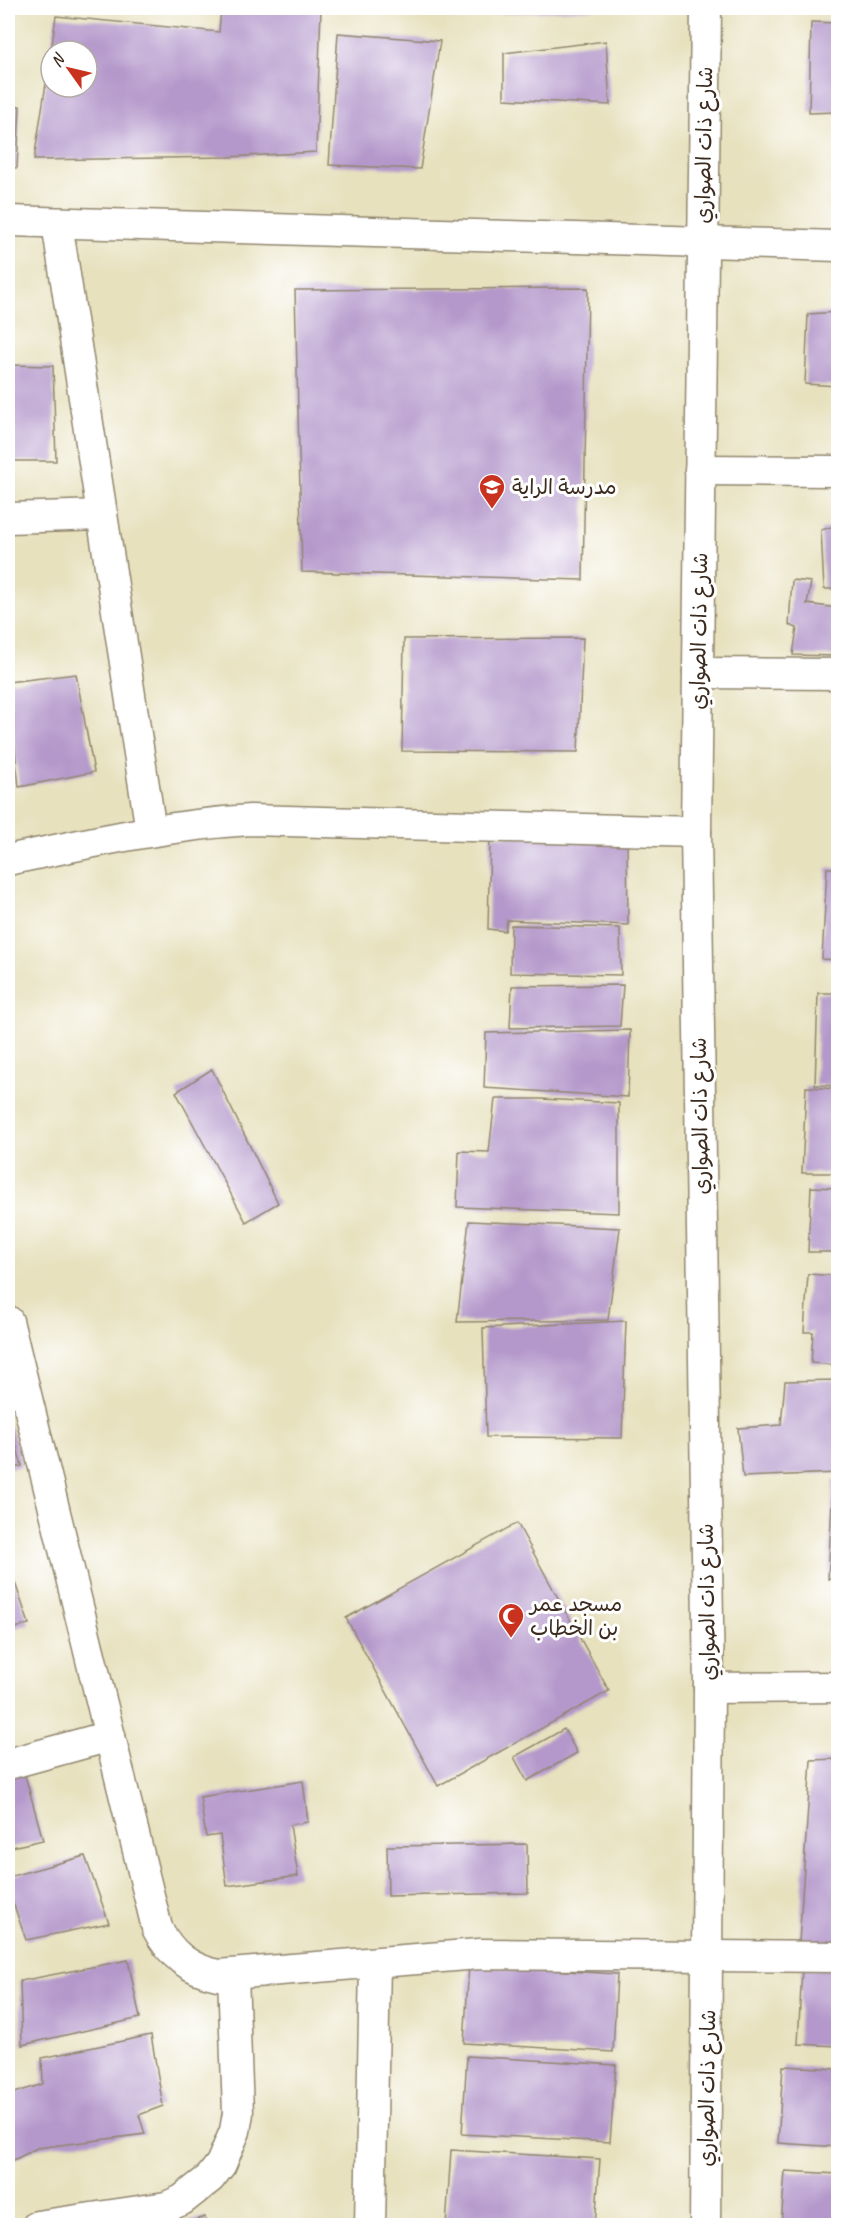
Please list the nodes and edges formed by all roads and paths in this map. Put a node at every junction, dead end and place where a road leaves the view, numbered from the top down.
1 (706, 8) edge
2 (8, 221) edge
3 (57, 223) junction
4 (703, 242) junction
5 (838, 246) edge
6 (700, 470) junction
7 (838, 471) edge
8 (102, 515) junction
9 (8, 518) edge
10 (698, 673) junction
11 (838, 675) edge
12 (151, 831) junction
13 (696, 832) junction
14 (8, 860) edge
15 (8, 1321) edge
16 (838, 1687) edge
17 (709, 1688) junction
18 (110, 1736) junction
19 (8, 1764) edge
20 (708, 1957) junction
21 (838, 1957) edge
22 (375, 1963) junction
23 (233, 1975) junction
24 (37, 2226) edge
25 (370, 2226) edge
26 (705, 2226) edge

1 - 4 street, شارع ذات الصواري
2 - 3 street
3 - 4 street
3 - 8 street
4 - 5 street
4 - 6 street, شارع ذات الصواري
6 - 7 street
6 - 10 street, شارع ذات الصواري
8 - 9 street
8 - 12 street
10 - 11 street
10 - 13 street, شارع ذات الصواري
12 - 13 street
12 - 14 street
13 - 17 street, شارع ذات الصواري
15 - 18 street
16 - 17 street
17 - 20 street, شارع ذات الصواري
18 - 19 street
18 - 23 street
20 - 21 street
20 - 22 street
20 - 26 street, شارع ذات الصواري
22 - 23 street
22 - 25 street
23 - 24 street

